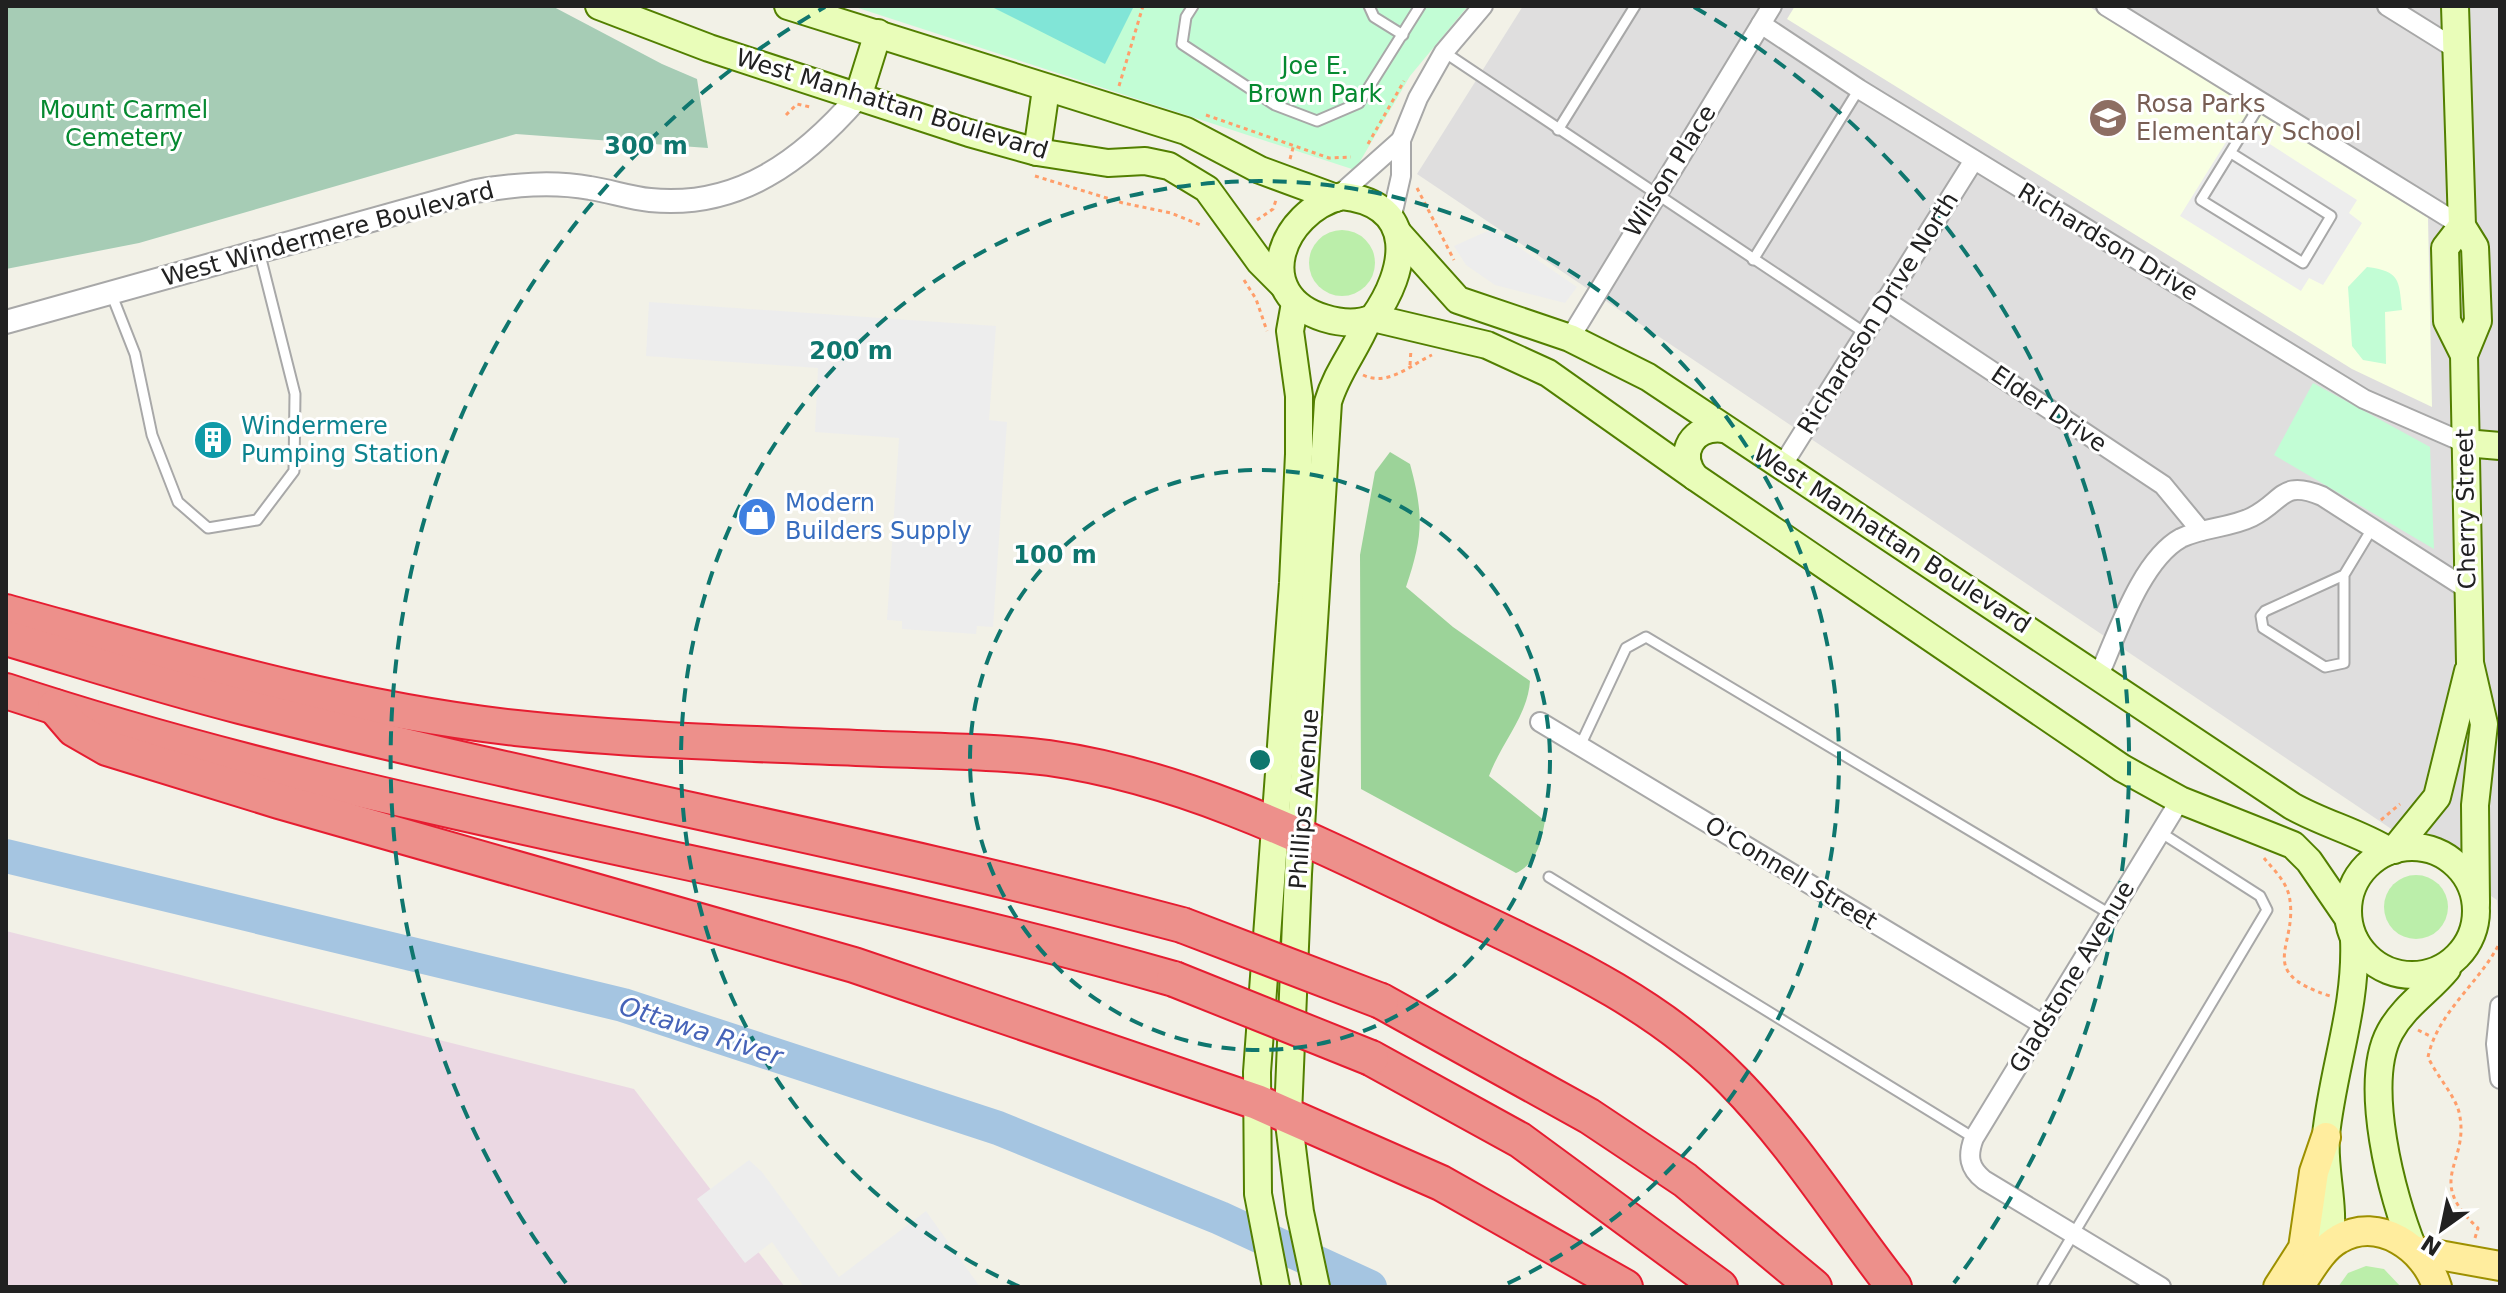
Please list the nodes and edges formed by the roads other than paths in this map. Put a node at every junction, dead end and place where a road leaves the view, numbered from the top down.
1 (599, 6) edge
2 (788, 6) edge
3 (1193, 6) edge
4 (1369, 6) edge
5 (1420, 6) edge
6 (1635, 6) edge
7 (1772, 6) edge
8 (2106, 6) edge
9 (2387, 6) edge
10 (2455, 6) edge
11 (1479, 7) edge
12 (1761, 24) junction
13 (878, 33) junction
14 (1403, 35) junction
15 (2456, 49) junction
16 (1444, 52) junction
17 (1046, 89) junction
18 (1859, 89) junction
19 (2261, 103) junction
20 (850, 106) junction
21 (1558, 130) junction
22 (1401, 140) junction
23 (2231, 153) junction
24 (1974, 160) junction
25 (1034, 164) junction
26 (1656, 194) junction
27 (1339, 197) junction
28 (1395, 226) junction
29 (2462, 226) junction
30 (259, 251) junction
31 (1753, 260) junction
32 (111, 293) junction
33 (1289, 294) junction
34 (1885, 300) junction
35 (1370, 319) junction
36 (6, 322) edge
37 (1865, 333) junction
38 (1570, 338) junction
39 (1724, 429) junction
40 (2465, 443) junction
41 (2500, 446) edge
42 (1782, 466) junction
43 (1695, 477) junction
44 (2373, 527) junction
45 (2201, 531) junction
46 (2344, 575) junction
47 (2467, 589) junction
48 (6, 612) edge
49 (6, 638) edge
50 (2470, 663) junction
51 (2099, 675) junction
52 (6, 691) edge
53 (55, 707) junction
54 (1540, 722) dead end
55 (1580, 746) junction
56 (2180, 800) junction
57 (1289, 830) junction
58 (2160, 832) junction
59 (2392, 850) junction
60 (1549, 877) dead end
61 (2476, 903) junction
62 (2110, 914) junction
63 (2351, 928) junction
64 (2454, 960) junction
65 (2500, 1006) edge
66 (2042, 1024) junction
67 (2500, 1079) edge
68 (1257, 1087) junction
69 (1288, 1115) junction
70 (2326, 1137) junction
71 (1972, 1147) junction
72 (2075, 1235) junction
73 (2329, 1246) junction
74 (2415, 1250) junction
75 (2500, 1266) edge
76 (2043, 1285) dead end
77 (2295, 1286) edge
78 (1276, 1287) edge
79 (1316, 1287) edge
80 (1625, 1287) edge
81 (1720, 1287) edge
82 (1814, 1287) edge
83 (1894, 1287) edge
84 (2161, 1287) edge
85 (2437, 1287) edge

1 - 20 main road, West Manhattan Boulevard
2 - 13 main road
3 - 14 lane
4 - 14 lane
5 - 14 lane
6 - 21 lane
7 - 12 street, Wilson Place
8 - 19 street
9 - 15 street
10 - 15 main road, Cherry Street
11 - 16 street
12 - 18 street, Richardson Drive
12 - 26 street, Wilson Place
13 - 17 main road
13 - 20 main road
15 - 29 main road, Cherry Street
16 - 21 lane
16 - 22 street
17 - 25 main road
17 - 27 main road
18 - 24 street, Richardson Drive
18 - 31 lane
19 - 23 lane
19 - 29 street
20 - 25 main road, West Manhattan Boulevard
20 - 30 street, West Windermere Boulevard
21 - 26 lane
22 - 27 street
22 - 28 street
23 - 23 lane
24 - 34 street, Richardson Drive North
24 - 40 street, Richardson Drive
25 - 33 main road, West Manhattan Boulevard
26 - 31 lane
26 - 38 street, Wilson Place
27 - 28 main road
27 - 33 main road
28 - 35 main road
28 - 38 main road, West Manhattan Boulevard
29 - 40 main road, Cherry Street
30 - 32 street, West Windermere Boulevard
30 - 32 lane
31 - 37 lane
32 - 36 street, West Windermere Boulevard
33 - 35 main road
33 - 57 main road
34 - 37 street, Richardson Drive North
34 - 45 street, Elder Drive
35 - 43 main road
35 - 57 main road, Phillips Avenue
37 - 42 street, Richardson Drive North
38 - 39 main road, West Manhattan Boulevard
39 - 42 main road, West Manhattan Boulevard
39 - 43 main road
40 - 41 main road
40 - 47 main road, Cherry Street
42 - 51 main road, West Manhattan Boulevard
43 - 56 main road
44 - 45 street
44 - 46 lane
44 - 47 street
45 - 51 street
46 - 46 lane
47 - 50 main road, Cherry Street
48 - 57 highway
49 - 82 highway, bridge
50 - 59 main road, Cherry Street
50 - 61 main road, Cherry Street
51 - 59 main road, West Manhattan Boulevard
52 - 53 highway
53 - 68 highway
53 - 81 highway, bridge
54 - 55 street, O'Connell Street
55 - 62 lane
55 - 66 street, O'Connell Street
56 - 58 street, Gladstone Avenue
56 - 63 main road
57 - 68 main road
57 - 69 main road, Phillips Avenue
57 - 83 highway
58 - 62 street, Gladstone Avenue
58 - 72 lane
59 - 61 main road
59 - 63 main road
60 - 71 lane
61 - 64 main road
62 - 66 street, Gladstone Avenue
63 - 64 main road
63 - 70 main road
64 - 74 main road
65 - 67 street
66 - 71 street, Gladstone Avenue
68 - 69 highway
68 - 78 main road
69 - 79 main road, Phillips Avenue
69 - 80 highway
70 - 73 main road
70 - 77 main road
71 - 72 street
72 - 76 lane
72 - 84 street
73 - 74 main road
73 - 77 main road
74 - 75 main road
74 - 85 main road

